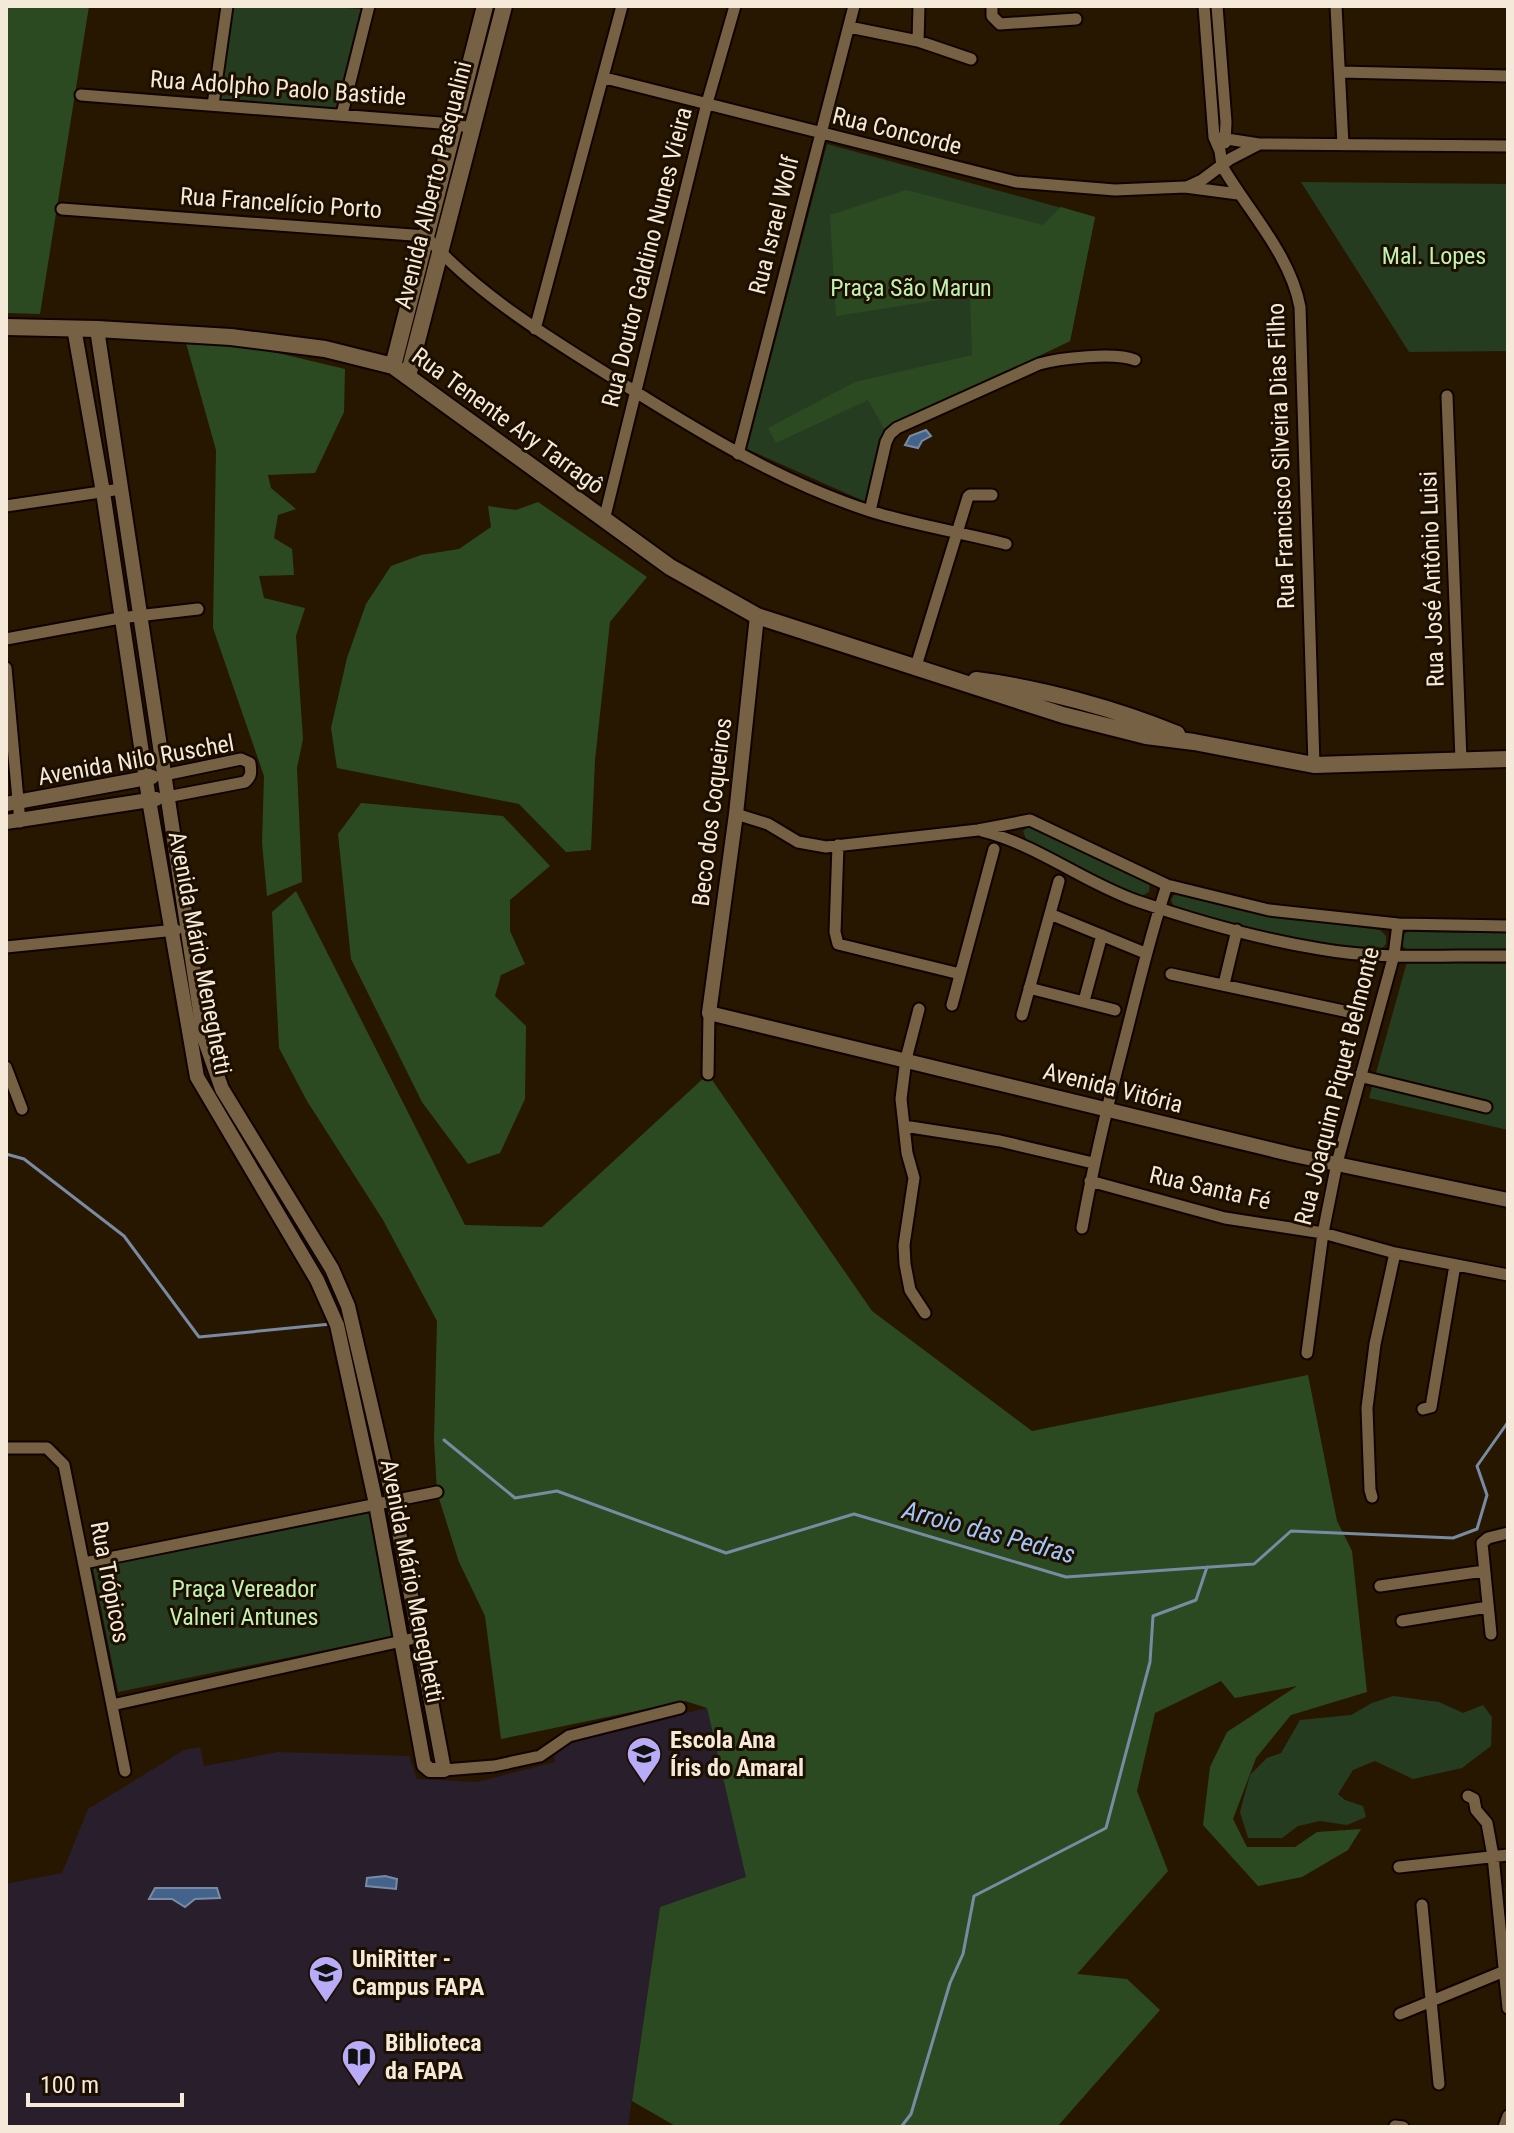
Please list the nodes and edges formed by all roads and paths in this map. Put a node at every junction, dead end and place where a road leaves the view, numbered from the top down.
1 (227, 6) edge
2 (369, 6) edge
3 (485, 6) edge
4 (504, 6) edge
5 (622, 6) edge
6 (735, 6) edge
7 (854, 6) edge
8 (919, 6) edge
9 (992, 6) edge
10 (1204, 6) edge
11 (1217, 6) edge
12 (1336, 6) edge
13 (1076, 19) dead end
14 (849, 27) junction
15 (918, 41) junction
16 (971, 59) dead end
17 (1340, 72) junction
18 (1508, 76) edge
19 (605, 78) junction
20 (81, 95) dead end
21 (707, 103) junction
22 (213, 105) junction
23 (342, 114) junction
24 (453, 124) junction
25 (471, 128) junction
26 (820, 135) junction
27 (1220, 137) junction
28 (1259, 144) junction
29 (1343, 145) junction
30 (1508, 146) edge
31 (1222, 166) junction
32 (1185, 187) junction
33 (1238, 194) junction
34 (62, 209) dead end
35 (426, 236) junction
36 (441, 253) junction
37 (6, 327) edge
38 (74, 328) junction
39 (97, 329) junction
40 (535, 329) junction
41 (1135, 360) dead end
42 (393, 366) junction
43 (408, 376) junction
44 (637, 393) junction
45 (1447, 396) dead end
46 (738, 454) junction
47 (121, 489) junction
48 (103, 492) junction
49 (992, 495) dead end
50 (6, 506) edge
51 (870, 511) junction
52 (604, 520) junction
53 (958, 532) junction
54 (1006, 544) dead end
55 (198, 609) dead end
56 (140, 616) junction
57 (757, 616) junction
58 (120, 618) junction
59 (6, 639) edge
60 (916, 666) junction
61 (6, 668) edge
62 (1508, 759) edge
63 (1461, 760) junction
64 (1314, 765) junction
65 (164, 775) junction
66 (146, 778) junction
67 (167, 797) junction
68 (149, 800) junction
69 (12, 803) edge
70 (736, 814) junction
71 (1026, 820) junction
72 (13, 822) edge
73 (978, 830) junction
74 (1019, 843) junction
75 (838, 845) junction
76 (994, 849) dead end
77 (1059, 881) dead end
78 (1167, 885) junction
79 (1159, 908) junction
80 (1050, 914) junction
81 (1398, 924) junction
82 (1508, 926) edge
83 (187, 928) junction
84 (1237, 930) junction
85 (171, 931) junction
86 (1102, 935) junction
87 (6, 947) edge
88 (1145, 953) junction
89 (1394, 955) junction
90 (1508, 956) edge
91 (960, 974) junction
92 (1171, 974) dead end
93 (1224, 984) junction
94 (1029, 988) junction
95 (1084, 1001) junction
96 (952, 1005) dead end
97 (919, 1009) dead end
98 (1115, 1010) dead end
99 (709, 1013) junction
100 (1353, 1013) dead end
101 (1022, 1015) dead end
102 (906, 1059) junction
103 (6, 1067) edge
104 (216, 1072) junction
105 (708, 1074) dead end
106 (1359, 1076) junction
107 (197, 1077) junction
108 (1486, 1107) dead end
109 (22, 1109) dead end
110 (1106, 1109) junction
111 (904, 1126) junction
112 (1093, 1163) junction
113 (1337, 1163) junction
114 (1090, 1181) junction
115 (282, 1187) junction
116 (267, 1195) junction
117 (1508, 1200) edge
118 (1082, 1228) dead end
119 (1323, 1233) junction
120 (1395, 1253) junction
121 (1455, 1265) junction
122 (1508, 1275) edge
123 (348, 1306) junction
124 (332, 1312) junction
125 (925, 1313) dead end
126 (1307, 1353) dead end
127 (1423, 1409) dead end
128 (6, 1448) edge
129 (437, 1492) dead end
130 (1372, 1497) dead end
131 (393, 1500) junction
132 (376, 1504) junction
133 (1508, 1533) edge
134 (84, 1563) junction
135 (1484, 1571) junction
136 (1380, 1586) dead end
137 (1488, 1607) junction
138 (1402, 1621) dead end
139 (1491, 1634) dead end
140 (420, 1637) junction
141 (402, 1641) junction
142 (112, 1705) junction
143 (680, 1708) dead end
144 (444, 1770) junction
145 (125, 1771) dead end
146 (1468, 1796) dead end
147 (1508, 1855) edge
148 (1493, 1856) junction
149 (1399, 1867) dead end
150 (1422, 1905) dead end
151 (1506, 1970) edge
152 (1431, 2001) junction
153 (1508, 2008) edge
154 (1400, 2014) dead end
155 (1439, 2084) dead end
156 (1508, 2116) edge
157 (1395, 2126) edge
158 (1403, 2127) edge
159 (1504, 2127) edge

1 - 22 street
2 - 23 street
3 - 24 main road, Avenida Alberto Pasqualini
4 - 25 main road, Avenida Alberto Pasqualini
5 - 19 street
6 - 21 street, Rua Doutor Galdino Nunes Vieira
7 - 14 street, Rua Israel Wolf
8 - 15 street
9 - 13 street
10 - 27 street
11 - 27 street
12 - 17 street
14 - 15 street
14 - 26 street, Rua Israel Wolf
15 - 16 street
17 - 18 street
17 - 29 street
19 - 21 street, Rua Concorde
19 - 40 street
20 - 22 street, Rua Adolpho Paolo Bastide
21 - 26 street, Rua Concorde
21 - 44 street, Rua Doutor Galdino Nunes Vieira
22 - 23 street, Rua Adolpho Paolo Bastide
23 - 24 street, Rua Adolpho Paolo Bastide
24 - 25 street, Rua Adolpho Paolo Bastide
24 - 35 main road, Avenida Alberto Pasqualini
25 - 36 main road, Avenida Alberto Pasqualini
26 - 32 street, Rua Concorde
26 - 46 street, Rua Israel Wolf
27 - 28 street
27 - 31 street
28 - 29 street
28 - 31 street, Rua Concorde
29 - 30 street
31 - 32 street, Rua Concorde
31 - 33 street, Rua Francisco Silveira Dias Filho
32 - 33 street, Rua Concorde
33 - 64 street, Rua Francisco Silveira Dias Filho
34 - 35 street, Rua Francelício Porto
35 - 36 street
35 - 42 main road, Avenida Alberto Pasqualini
36 - 40 street
36 - 43 main road, Avenida Alberto Pasqualini
37 - 38 main road, Rua Tenente Ary Tarragô
38 - 39 main road, Rua Tenente Ary Tarragô
38 - 48 street, Avenida Mário Meneghetti
39 - 42 main road, Rua Tenente Ary Tarragô
39 - 47 street, Avenida Mário Meneghetti
40 - 44 street
41 - 51 street
42 - 43 main road, Rua Tenente Ary Tarragô
43 - 52 main road, Rua Tenente Ary Tarragô
44 - 46 street
44 - 52 street, Rua Doutor Galdino Nunes Vieira
45 - 63 street, Rua José Antônio Luisi
46 - 51 street
47 - 48 street
47 - 56 street, Avenida Mário Meneghetti
48 - 50 street
48 - 58 street, Avenida Mário Meneghetti
49 - 53 street
51 - 53 street
52 - 57 main road, Rua Tenente Ary Tarragô
53 - 54 street
53 - 60 street
55 - 56 street
56 - 58 street
56 - 65 street, Avenida Mário Meneghetti
57 - 60 main road, Rua Tenente Ary Tarragô
57 - 70 street, Beco dos Coqueiros
58 - 59 street
58 - 66 street, Avenida Mário Meneghetti
60 - 64 main road, Rua Tenente Ary Tarragô
61 - 69 street
62 - 63 main road, Rua Tenente Ary Tarragô
63 - 64 main road, Rua Tenente Ary Tarragô
65 - 66 street, Avenida Nilo Ruschel
65 - 67 street, Avenida Mário Meneghetti
65 - 67 street, Avenida Nilo Ruschel
66 - 68 street, Avenida Mário Meneghetti
66 - 69 street, Avenida Nilo Ruschel
67 - 68 street, Avenida Nilo Ruschel
67 - 83 street, Avenida Mário Meneghetti
68 - 72 street, Avenida Nilo Ruschel
68 - 85 street, Avenida Mário Meneghetti
69 - 72 street
70 - 75 street
70 - 99 street, Beco dos Coqueiros
71 - 73 street
71 - 74 street
71 - 78 street
73 - 74 street
73 - 75 street
74 - 79 street
75 - 91 street
76 - 91 street
77 - 80 street
78 - 79 street
78 - 81 street
79 - 84 street
79 - 88 street
80 - 86 street
80 - 94 street
81 - 82 street
81 - 89 street, Rua Joaquim Piquet Belmonte
83 - 85 street
83 - 104 street, Avenida Mário Meneghetti
84 - 89 street
84 - 93 street
85 - 87 street
85 - 107 street, Avenida Mário Meneghetti
86 - 88 street
86 - 95 street
88 - 110 street
89 - 90 street
89 - 106 street, Rua Joaquim Piquet Belmonte
91 - 96 street
92 - 93 street
93 - 100 street
94 - 95 street
94 - 101 street
95 - 98 street
97 - 102 street
99 - 102 street, Avenida Vitória
99 - 105 street
102 - 110 street, Avenida Vitória
102 - 111 street
103 - 109 street
104 - 107 street
104 - 115 street, Avenida Mário Meneghetti
106 - 108 street
106 - 113 street, Rua Joaquim Piquet Belmonte
107 - 116 street, Avenida Mário Meneghetti
110 - 112 street
110 - 113 street, Avenida Vitória
111 - 112 street
111 - 125 street
112 - 114 street
113 - 117 street, Avenida Vitória
113 - 119 street, Rua Joaquim Piquet Belmonte
114 - 118 street
114 - 119 street, Rua Santa Fé
115 - 116 street
115 - 123 street, Avenida Mário Meneghetti
116 - 124 street, Avenida Mário Meneghetti
119 - 120 street, Rua Santa Fé
119 - 126 street, Rua Joaquim Piquet Belmonte
120 - 121 street, Rua Santa Fé
120 - 130 street
121 - 122 street, Rua Santa Fé
121 - 127 street
123 - 124 street
123 - 131 street, Avenida Mário Meneghetti
124 - 132 street, Avenida Mário Meneghetti
128 - 134 street, Rua Trópicos
129 - 131 street
131 - 132 street
131 - 140 street, Avenida Mário Meneghetti
132 - 134 street
132 - 141 street, Avenida Mário Meneghetti
133 - 135 street
134 - 142 street, Rua Trópicos
135 - 136 street
135 - 137 street
137 - 138 street
137 - 139 street
140 - 141 street
140 - 144 street, Avenida Mário Meneghetti
141 - 142 street
141 - 144 street, Avenida Mário Meneghetti
142 - 145 street, Rua Trópicos
143 - 144 street
146 - 148 street
147 - 148 street
148 - 149 street
148 - 151 street
150 - 152 street
151 - 152 street
151 - 153 street
152 - 154 street
152 - 155 street
156 - 159 street
157 - 158 street

